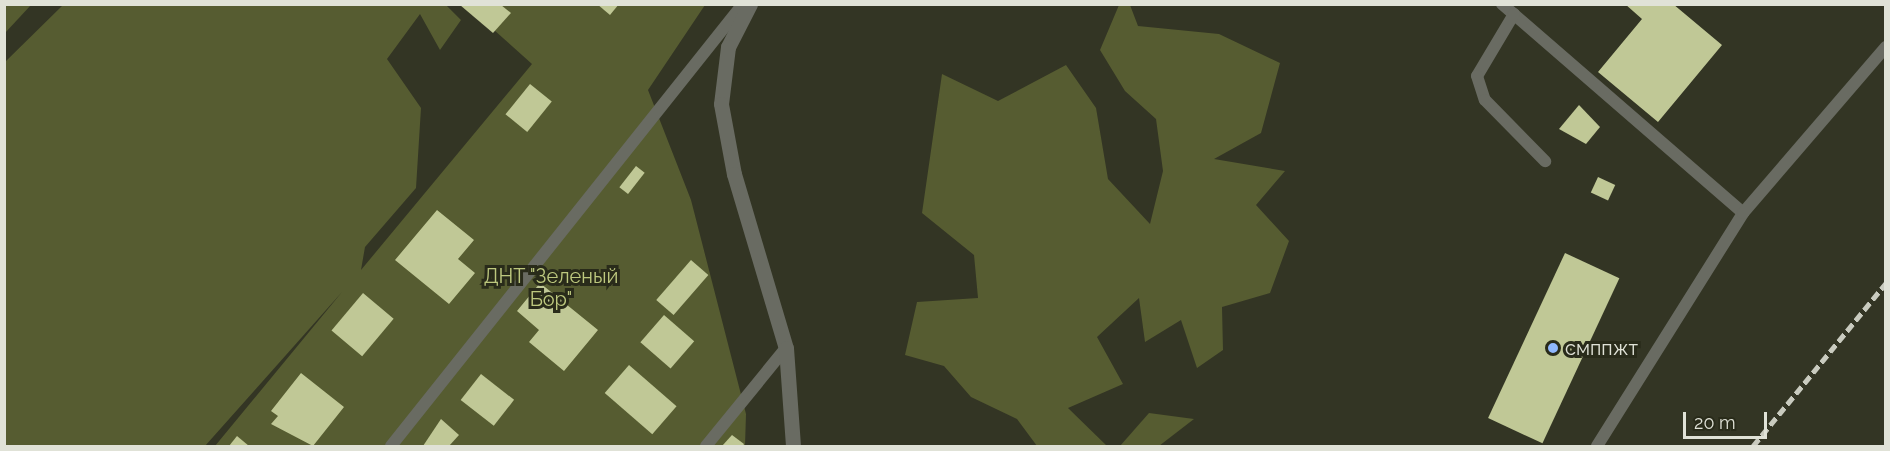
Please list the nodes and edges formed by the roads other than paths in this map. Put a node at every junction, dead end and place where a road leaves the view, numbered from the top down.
1 (742, 4) edge
2 (750, 4) edge
3 (1502, 4) edge
4 (1514, 14) junction
5 (1886, 47) edge
6 (1545, 161) dead end
7 (1743, 213) junction
8 (786, 348) junction
9 (391, 447) edge
10 (706, 447) edge
11 (793, 447) edge
12 (1597, 447) edge

1 - 9 lane
2 - 8 street
3 - 4 lane
4 - 6 lane
4 - 7 lane
5 - 7 lane
7 - 12 lane
8 - 10 lane
8 - 11 street

